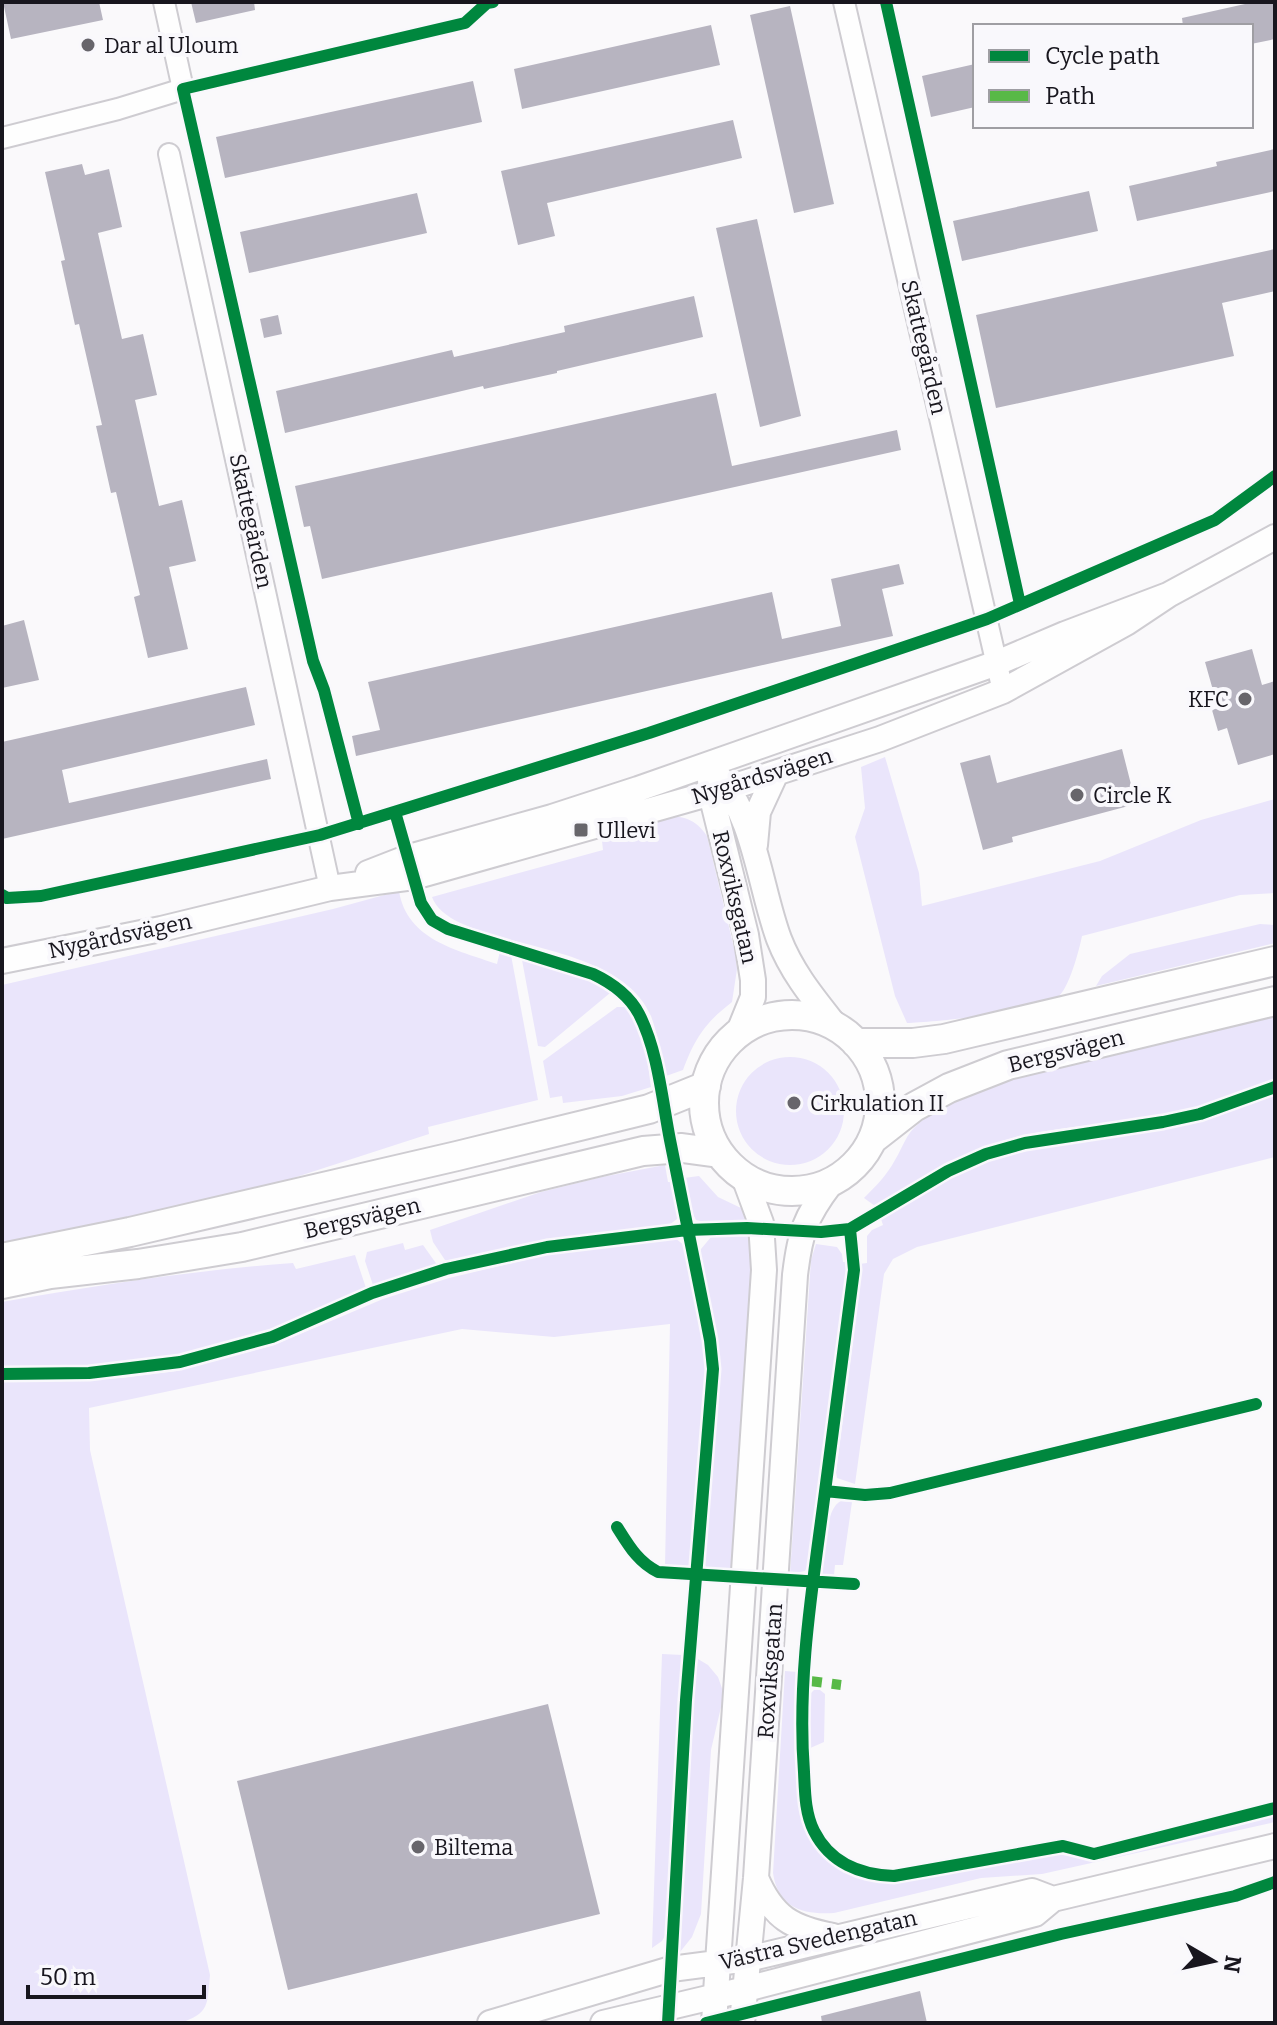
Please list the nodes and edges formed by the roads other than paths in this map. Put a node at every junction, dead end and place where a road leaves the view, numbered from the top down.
1 (164, 2) edge
2 (844, 2) edge
3 (2, 138) edge
4 (169, 154) dead end
5 (1275, 537) edge
6 (1168, 595) junction
7 (997, 663) junction
8 (1003, 691) junction
9 (709, 765) junction
10 (776, 773) junction
11 (720, 791) junction
12 (755, 855) junction
13 (330, 888) junction
14 (2, 961) edge
15 (1275, 961) edge
16 (1275, 1001) edge
17 (738, 1034) junction
18 (847, 1036) junction
19 (706, 1086) junction
20 (873, 1139) junction
21 (719, 1153) junction
22 (744, 1177) junction
23 (831, 1183) junction
24 (2, 1258) edge
25 (2, 1284) edge
26 (1275, 1846) edge
27 (756, 1878) junction
28 (1053, 1899) junction
29 (839, 1937) junction
30 (748, 1959) junction
31 (717, 1963) junction
32 (746, 1989) junction
33 (716, 1995) junction
34 (490, 2023) edge
35 (603, 2023) edge
36 (714, 2023) edge
37 (742, 2023) edge

1 - 3 street
2 - 7 street, Skattegården
4 - 13 street, Skattegården
5 - 6 street, Nygårdsvägen
6 - 7 street, Nygårdsvägen
6 - 8 street, Nygårdsvägen
7 - 8 street, Skattegården
7 - 9 street, Nygårdsvägen
8 - 10 street, Nygårdsvägen
9 - 11 street, Roxviksgatan
9 - 13 street, Nygårdsvägen
10 - 11 street, Nygårdsvägen
10 - 12 street, Roxviksgatan
11 - 12 street, Roxviksgatan
11 - 13 street, Nygårdsvägen
11 - 17 street, Roxviksgatan
12 - 18 street, Roxviksgatan
13 - 14 street, Nygårdsvägen
15 - 18 main road, Bergsvägen
16 - 20 main road, Bergsvägen
17 - 18 main road
17 - 19 main road
18 - 20 main road
19 - 21 main road
19 - 24 main road, Bergsvägen
20 - 23 main road
21 - 22 main road
21 - 25 main road, Bergsvägen
22 - 23 main road
22 - 31 street, Roxviksgatan
23 - 27 street, Roxviksgatan
26 - 28 street, Västra Svedengatan
27 - 29 street
27 - 30 street, Roxviksgatan
28 - 29 street, Västra Svedengatan
28 - 32 street, Västra Svedengatan
29 - 30 street, Västra Svedengatan
30 - 31 street, Västra Svedengatan
30 - 32 street, Roxviksgatan
31 - 33 street, Roxviksgatan
31 - 34 street, Västra Svedengatan
32 - 33 street, Västra Svedengatan
32 - 37 street, Roxviksgatan
33 - 35 street, Västra Svedengatan
33 - 36 street, Roxviksgatan

